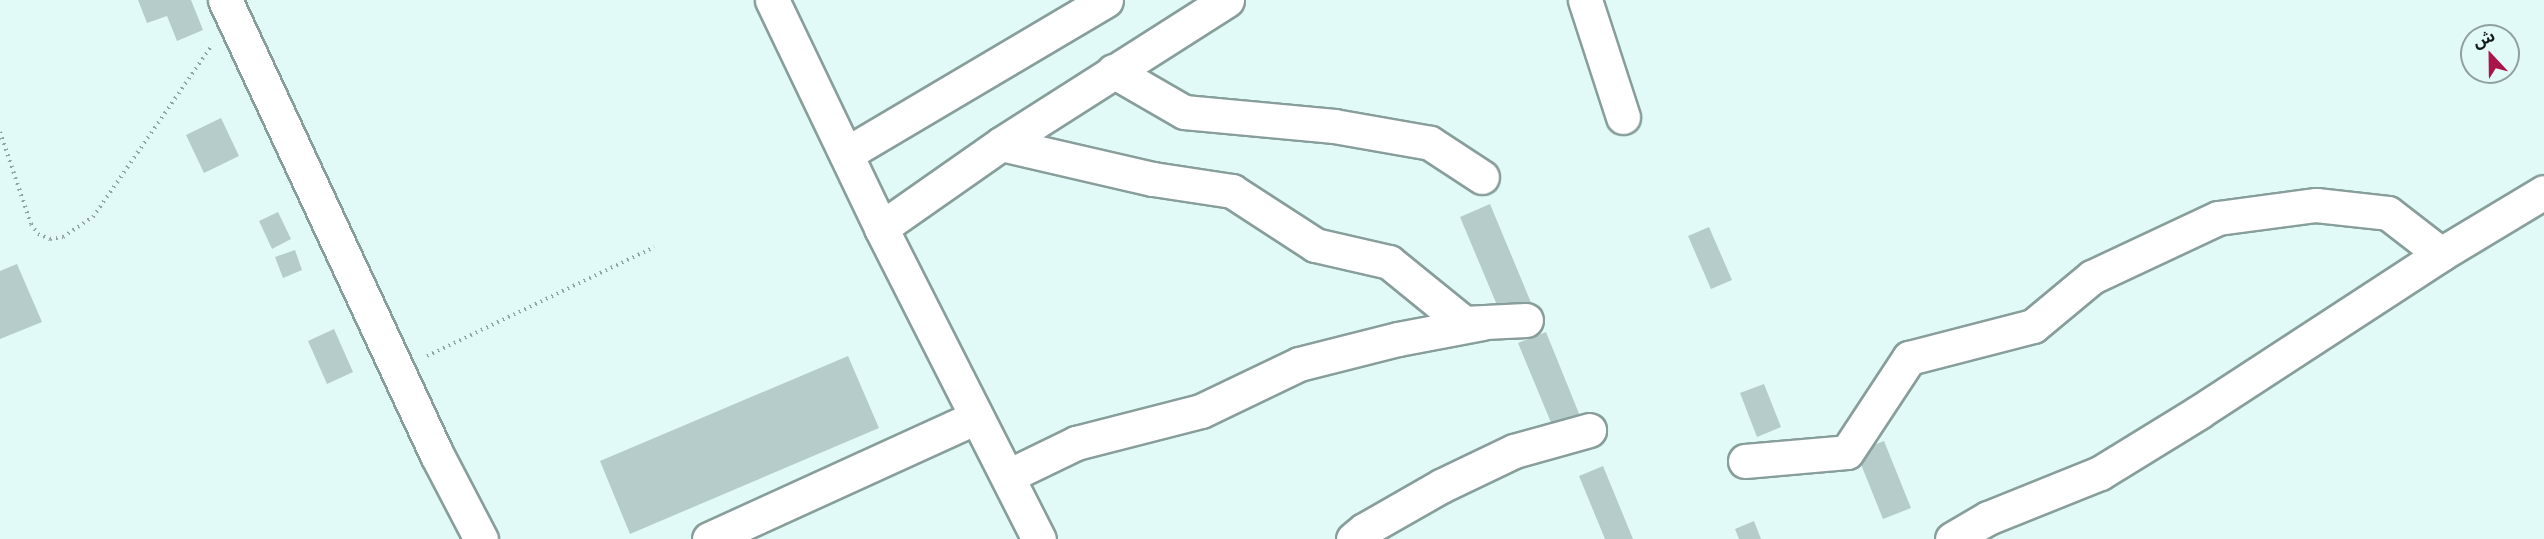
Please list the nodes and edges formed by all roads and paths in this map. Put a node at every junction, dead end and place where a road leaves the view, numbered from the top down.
1 (772, 0) edge
2 (1227, 0) edge
3 (1585, 0) edge
4 (1091, 4) edge
5 (229, 8) edge
6 (1113, 71) junction
7 (1623, 117) dead end
8 (0, 132) edge
9 (1001, 144) junction
10 (846, 154) junction
11 (1482, 177) dead end
12 (2544, 192) edge
13 (881, 228) junction
14 (654, 247) dead end
15 (2441, 254) junction
16 (1526, 320) dead end
17 (1485, 322) junction
18 (398, 370) junction
19 (977, 417) junction
20 (1589, 430) dead end
21 (1745, 461) dead end
22 (1008, 476) junction
23 (481, 539) edge
24 (709, 539) edge
25 (1039, 539) edge
26 (1353, 539) edge
27 (1952, 539) edge

1 - 10 street
2 - 6 street
3 - 7 street
4 - 10 street
5 - 8 path
5 - 18 street
6 - 9 street
6 - 11 street
9 - 13 street
9 - 17 street
10 - 13 street
12 - 15 street
13 - 19 street
14 - 18 path
15 - 21 street
15 - 27 street
16 - 17 street
17 - 22 street
18 - 23 street
19 - 22 street
19 - 24 street
20 - 26 street
22 - 25 street

